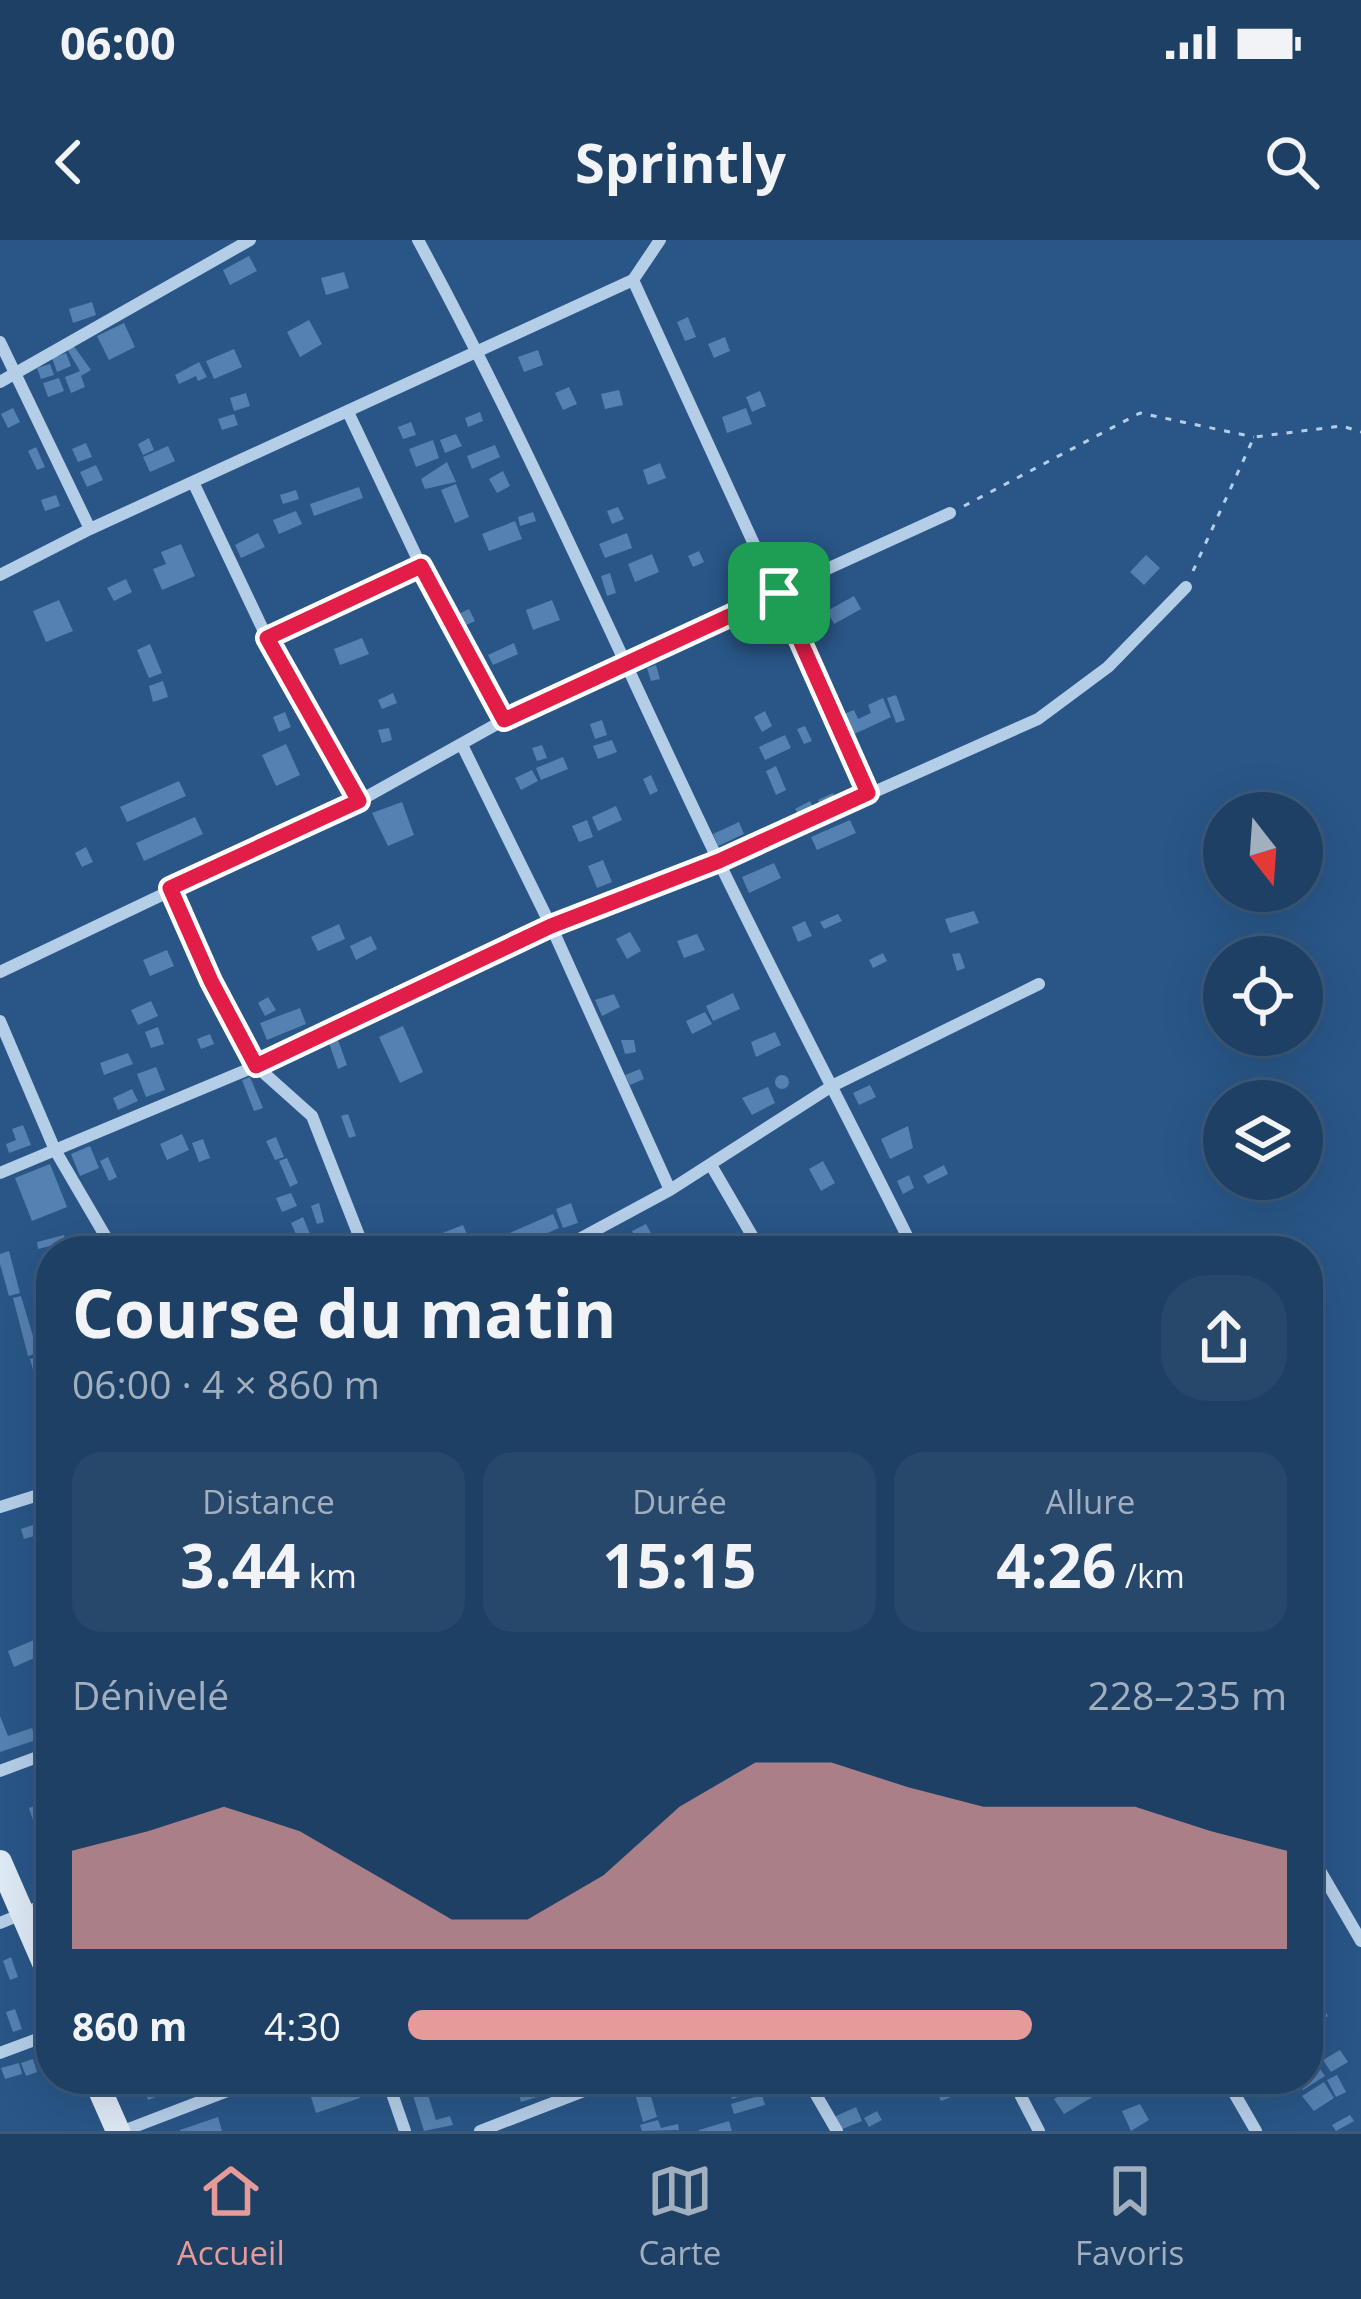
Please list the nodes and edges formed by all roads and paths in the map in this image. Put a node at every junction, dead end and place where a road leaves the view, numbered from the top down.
1 (250, 240) edge
2 (418, 240) edge
3 (660, 240) edge
4 (633, 280) junction
5 (0, 342) edge
6 (478, 352) junction
7 (16, 374) junction
8 (0, 382) edge
9 (348, 412) junction
10 (1361, 432) edge
11 (1254, 437) junction
12 (193, 482) junction
13 (950, 513) joint
14 (90, 529) junction
15 (421, 566) junction
16 (0, 575) edge
17 (1186, 587) joint
18 (779, 593) junction
19 (267, 638) junction
20 (627, 660) junction
21 (504, 720) junction
22 (462, 745) junction
23 (868, 793) junction
24 (359, 801) junction
25 (719, 861) junction
26 (170, 888) junction
27 (551, 926) junction
28 (0, 972) edge
29 (1039, 984) dead end
30 (0, 1021) edge
31 (256, 1066) junction
32 (832, 1086) junction
33 (55, 1150) junction
34 (711, 1165) junction
35 (0, 1173) edge
36 (670, 1190) junction
37 (105, 1236) edge
38 (359, 1236) edge
39 (585, 1236) edge
40 (752, 1236) edge
41 (907, 1236) dead end
42 (36, 1496) edge
43 (0, 1507) edge
44 (36, 1758) edge
45 (0, 1771) edge
46 (0, 1862) edge
47 (1323, 1876) edge
48 (11, 1918) edge
49 (1361, 1942) edge
50 (36, 1956) edge
51 (36, 2040) edge
52 (0, 2053) edge
53 (102, 2094) edge
54 (219, 2094) edge
55 (392, 2094) edge
56 (574, 2094) edge
57 (816, 2094) edge
58 (1020, 2094) edge
59 (1235, 2094) edge
60 (120, 2131) edge
61 (405, 2131) edge
62 (480, 2131) edge
63 (837, 2131) edge
64 (1040, 2131) edge
65 (1256, 2131) edge

1 - 7 street
2 - 6 street
3 - 4 street
4 - 6 street
4 - 18 street
5 - 7 street
6 - 9 street
6 - 20 street
7 - 8 street
7 - 14 street
9 - 12 street
9 - 15 street
10 - 11 path
11 - 13 path
11 - 17 path
12 - 14 street
12 - 19 street
13 - 18 street
14 - 16 street
15 - 19 street
15 - 21 street
17 - 23 street
18 - 20 street
18 - 23 street
19 - 24 street
20 - 21 street
20 - 25 street
21 - 22 street
22 - 24 street
22 - 27 street
23 - 25 street
24 - 26 street
25 - 27 street
25 - 32 street
26 - 28 street
26 - 31 street
27 - 31 street
27 - 36 street
29 - 32 street
30 - 33 street
31 - 33 street
31 - 38 street
32 - 34 street
32 - 41 street
33 - 35 street
33 - 37 street
34 - 36 street
34 - 40 street
36 - 39 street
42 - 43 street
44 - 45 street
46 - 48 main road
47 - 49 street
48 - 50 main road
51 - 52 street
53 - 60 main road
54 - 60 street
55 - 61 street
56 - 62 street
57 - 63 street
58 - 64 street
59 - 65 street

